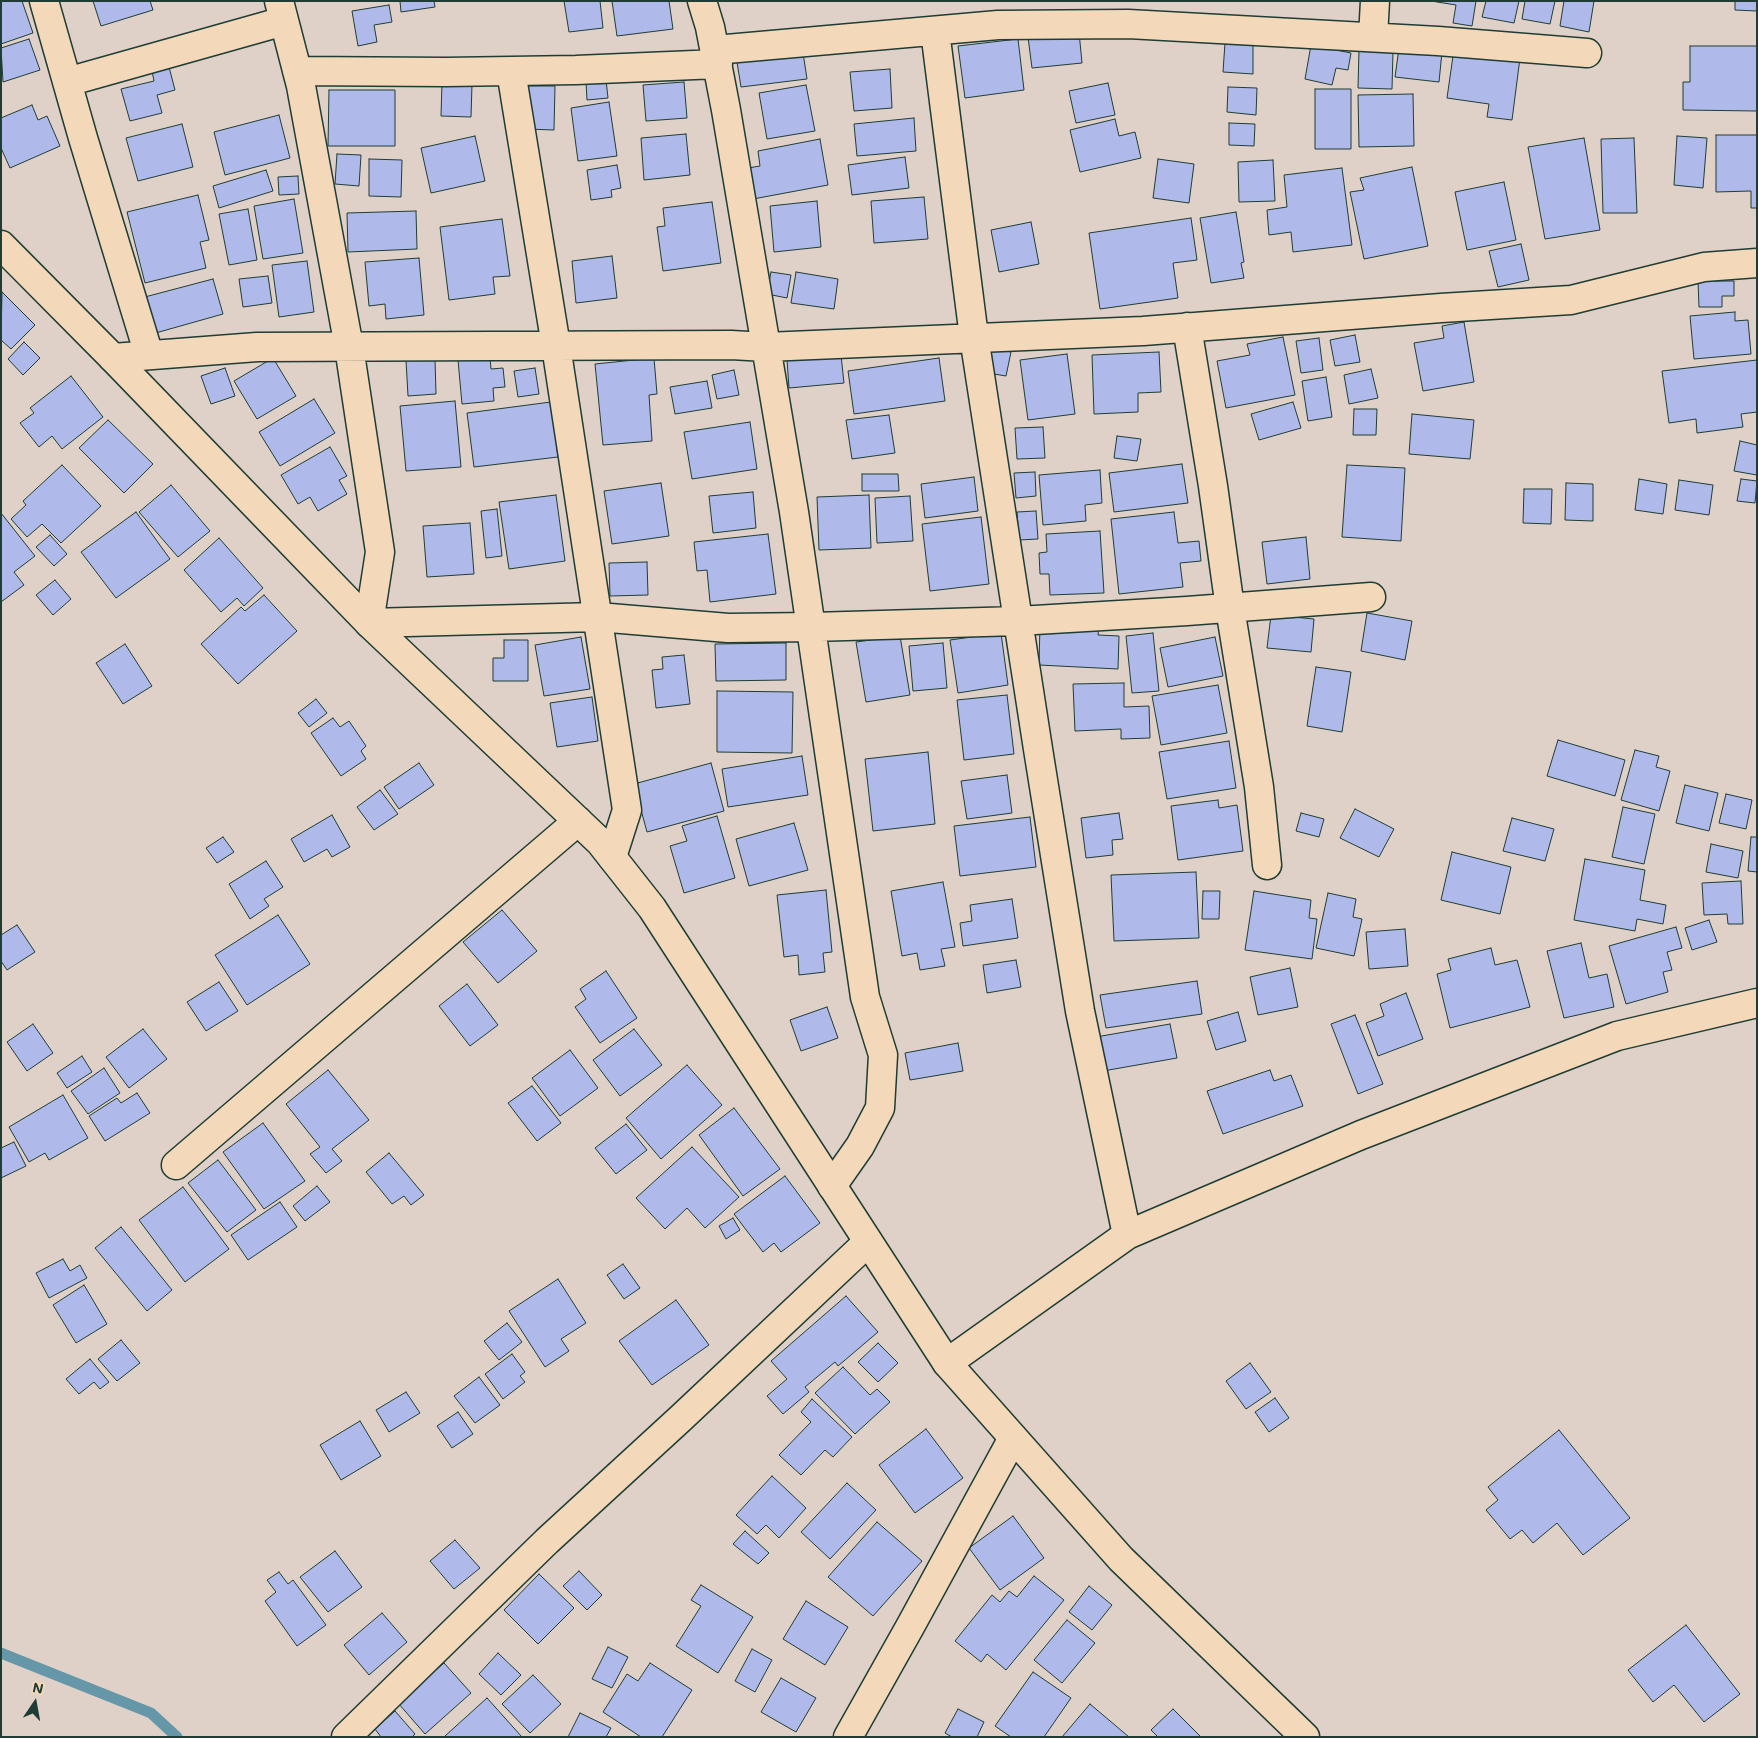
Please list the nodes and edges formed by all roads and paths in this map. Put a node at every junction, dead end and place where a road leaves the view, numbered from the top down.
1 (44, 1) edge
2 (702, 1) edge
3 (1375, 1) edge
4 (281, 11) edge
5 (935, 31) junction
6 (1373, 37) junction
7 (1587, 53) dead end
8 (716, 57) junction
9 (297, 71) junction
10 (511, 71) junction
11 (67, 82) junction
12 (1, 245) edge
13 (1757, 263) edge
14 (1187, 327) junction
15 (974, 337) junction
16 (556, 346) junction
17 (349, 347) junction
18 (766, 347) junction
19 (150, 356) junction
20 (114, 358) junction
21 (1372, 597) dead end
22 (1230, 608) junction
23 (598, 617) junction
24 (1018, 622) junction
25 (369, 623) junction
26 (812, 627) junction
27 (578, 821) junction
28 (612, 857) junction
29 (1266, 865) dead end
30 (1757, 1003) edge
31 (176, 1165) dead end
32 (832, 1186) junction
33 (1126, 1235) junction
34 (868, 1242) junction
35 (946, 1363) junction
36 (1013, 1438) junction
37 (346, 1737) edge
38 (848, 1737) edge
39 (1305, 1737) edge

1 - 11 street
2 - 8 street
3 - 6 street
4 - 9 street
4 - 11 street
5 - 6 street
5 - 8 street
5 - 15 street
6 - 7 street
8 - 10 street
8 - 18 street
9 - 10 street
9 - 17 street
10 - 16 street
11 - 19 street
12 - 20 street
13 - 14 street
14 - 15 street
14 - 22 street
15 - 18 street
15 - 24 street
16 - 17 street
16 - 18 street
16 - 23 street
17 - 19 street
17 - 25 street
18 - 26 street
19 - 20 street
20 - 25 street
21 - 22 street
22 - 24 street
22 - 29 street
23 - 25 street
23 - 26 street
23 - 28 street
24 - 26 street
24 - 33 street
25 - 27 street
26 - 32 street
27 - 28 street
27 - 31 street
28 - 32 street
30 - 33 street
32 - 34 street
33 - 35 street
34 - 35 street
34 - 37 street
35 - 36 street
36 - 38 street
36 - 39 street

